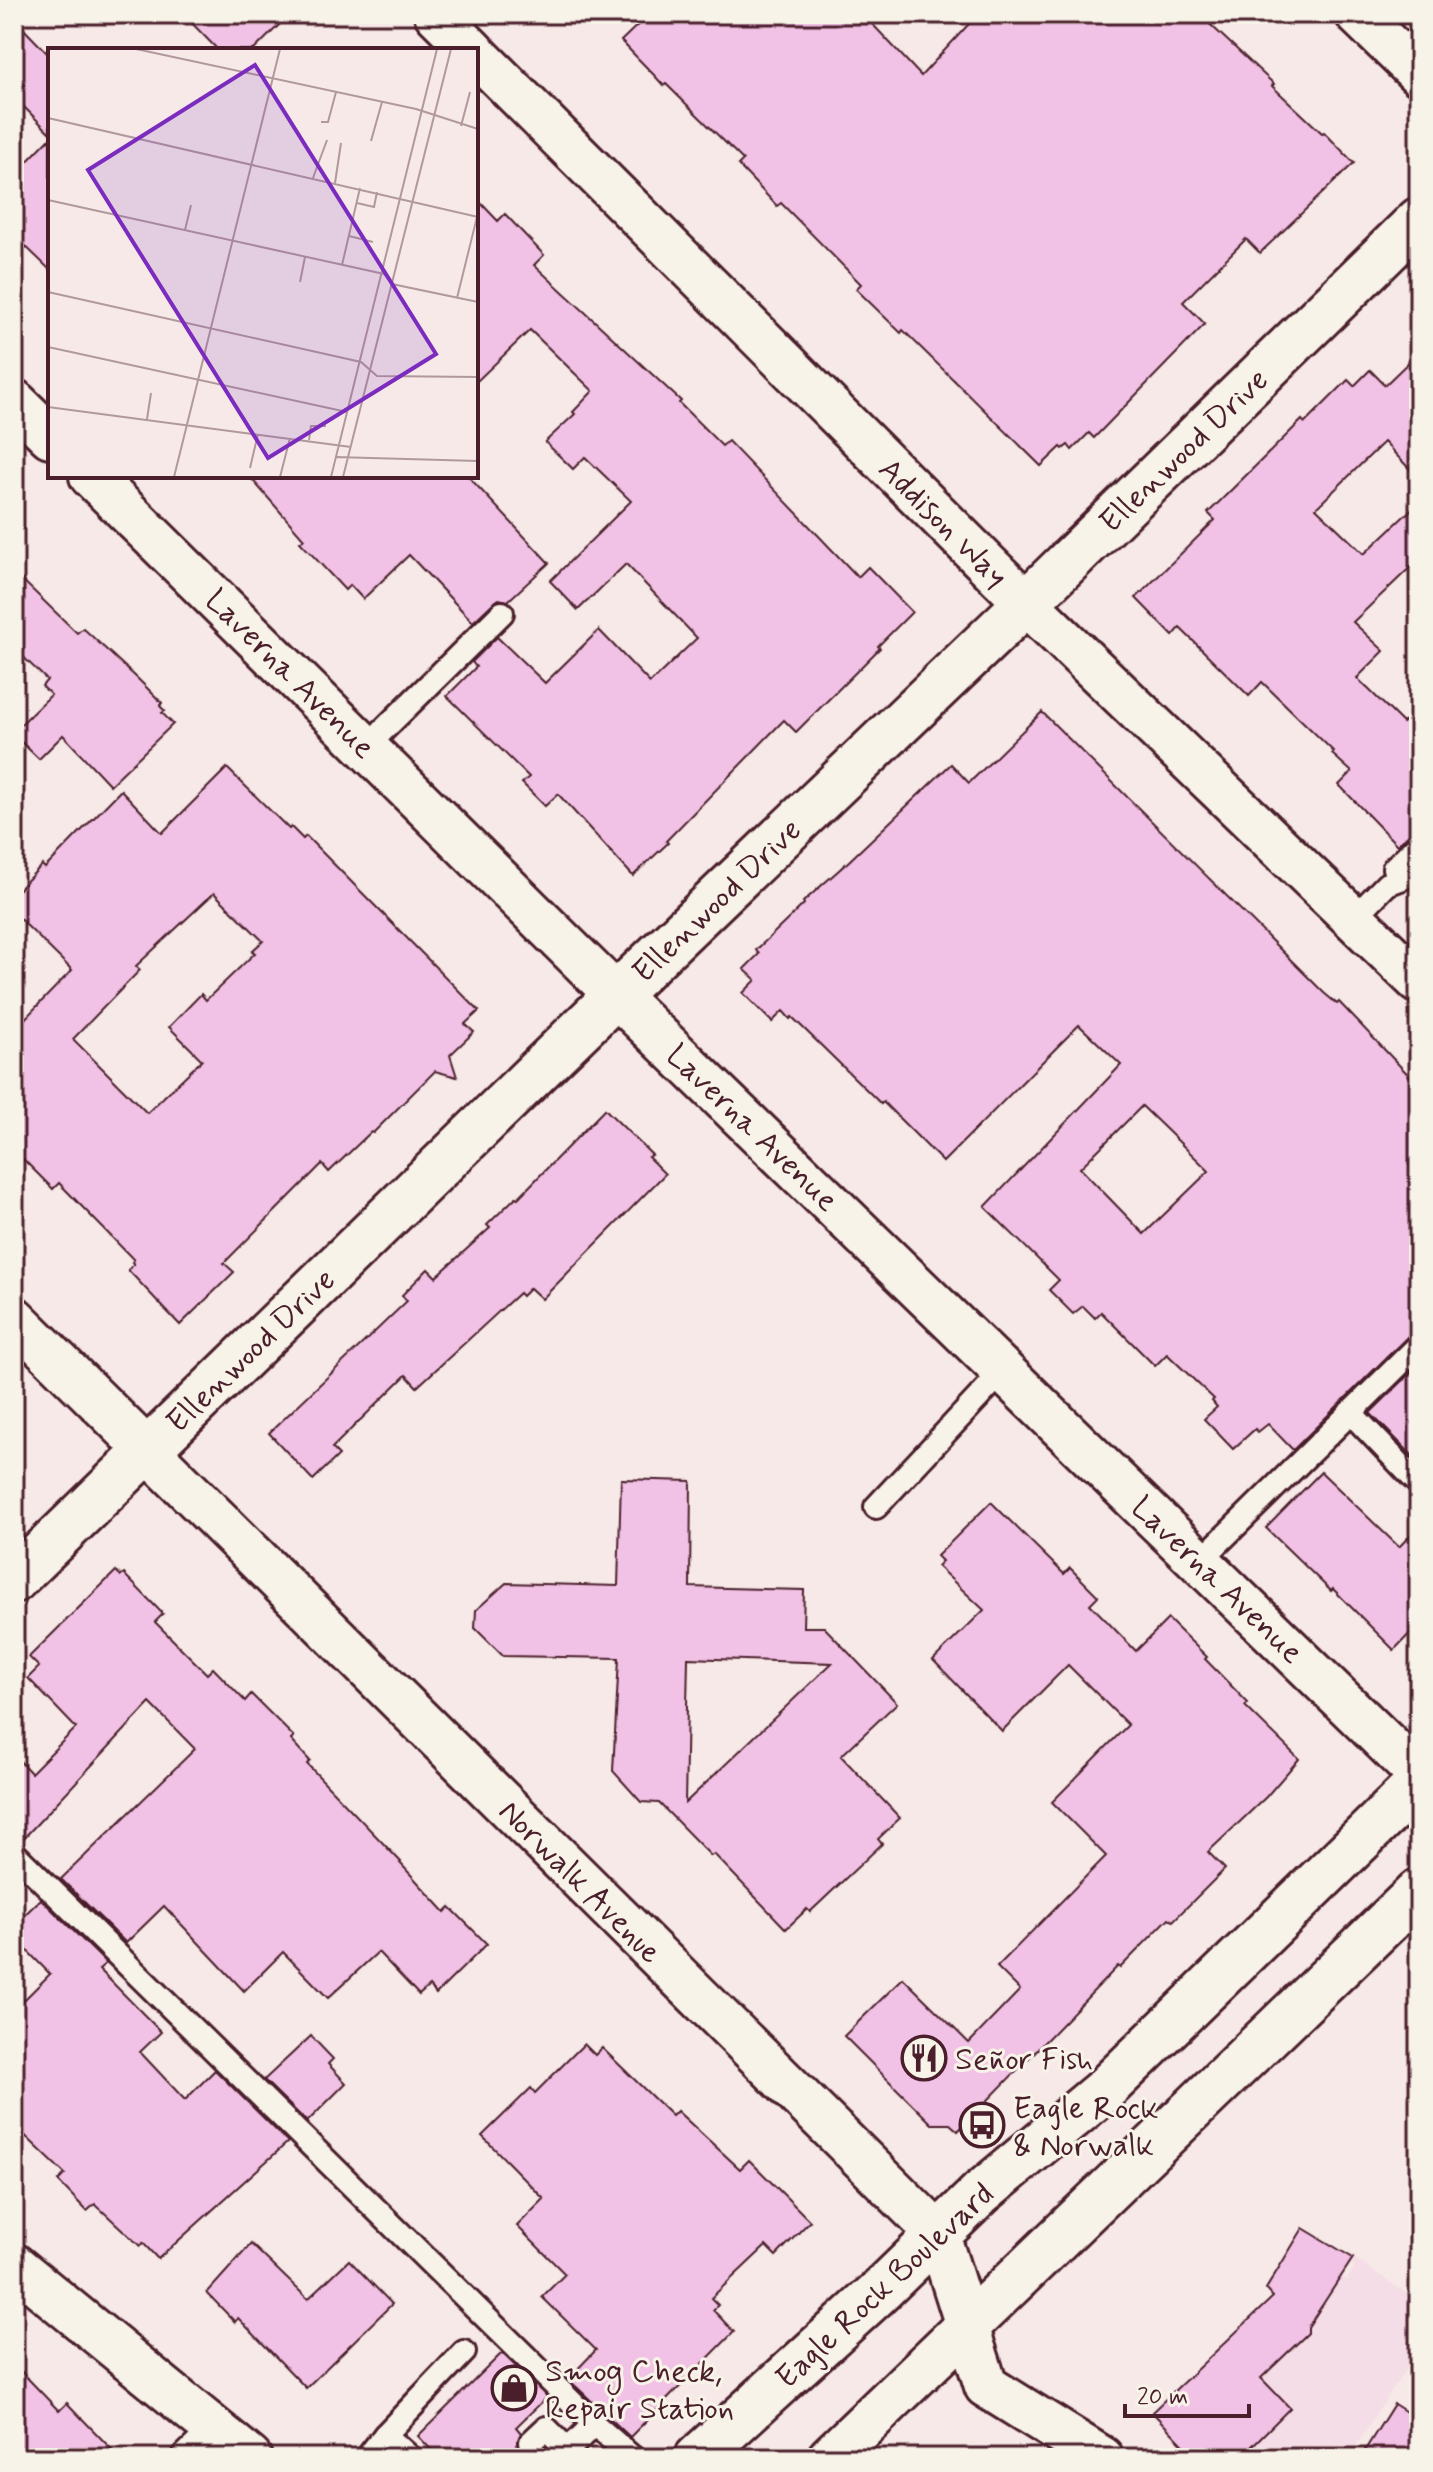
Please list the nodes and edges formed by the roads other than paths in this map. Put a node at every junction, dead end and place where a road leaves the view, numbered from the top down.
1 (436, 14) edge
2 (1357, 14) edge
3 (470, 48) edge
4 (478, 56) edge
5 (1419, 74) edge
6 (1419, 220) edge
7 (14, 401) edge
8 (48, 434) edge
9 (93, 478) edge
10 (1026, 603) junction
11 (502, 613) dead end
12 (366, 747) junction
13 (1419, 844) edge
14 (1419, 862) edge
15 (1387, 884) junction
16 (1353, 919) junction
17 (1419, 982) edge
18 (616, 995) junction
19 (14, 1318) edge
20 (1419, 1345) edge
21 (1004, 1370) junction
22 (1350, 1412) junction
23 (148, 1449) junction
24 (1419, 1484) edge
25 (876, 1507) dead end
26 (1200, 1561) junction
27 (14, 1580) edge
28 (1419, 1775) edge
29 (1419, 1783) edge
30 (14, 1853) edge
31 (1419, 1891) edge
32 (938, 2234) junction
33 (21, 2281) edge
34 (966, 2328) junction
35 (464, 2352) dead end
36 (594, 2424) junction
37 (213, 2428) junction
38 (385, 2435) junction
39 (531, 2442) dead end
40 (567, 2455) edge
41 (182, 2458) edge
42 (250, 2458) edge
43 (367, 2458) edge
44 (411, 2458) edge
45 (633, 2458) edge
46 (697, 2458) edge
47 (830, 2458) edge
48 (1102, 2458) edge

1 - 3 street, Addison Way
2 - 5 street
4 - 10 street, Addison Way
6 - 10 street, Ellenwood Drive
7 - 8 street
9 - 12 street, Laverna Avenue
10 - 16 street, Addison Way
10 - 18 street, Ellenwood Drive
11 - 12 lane
12 - 18 street, Laverna Avenue
13 - 15 lane
14 - 15 lane
15 - 16 lane
16 - 17 street, Addison Way
18 - 21 street, Laverna Avenue
18 - 23 street, Ellenwood Drive
19 - 23 street, Norwalk Avenue
20 - 22 lane
21 - 25 lane
21 - 26 street, Laverna Avenue
22 - 24 lane
22 - 26 lane
23 - 27 street, Ellenwood Drive
23 - 32 street, Norwalk Avenue
26 - 28 street, Laverna Avenue
29 - 32 street, Eagle Rock Boulevard
30 - 36 lane
31 - 34 street
32 - 34 street, Norwalk Avenue
32 - 46 street, Eagle Rock Boulevard
33 - 37 street
34 - 47 street
34 - 48 street, Norwalk Avenue
35 - 38 lane
36 - 40 lane
36 - 45 lane
37 - 41 lane
37 - 42 street
38 - 43 lane
38 - 44 lane
39 - 40 lane

